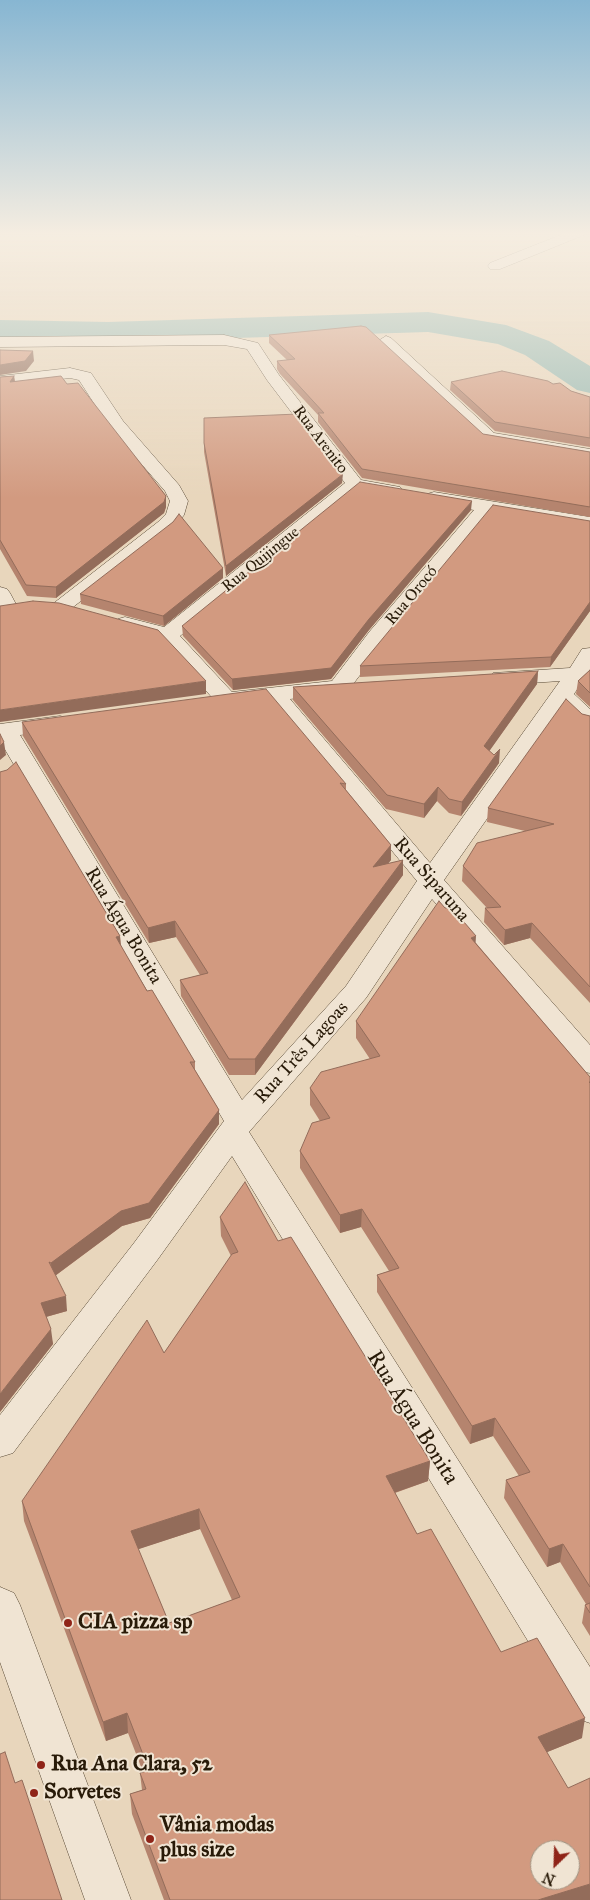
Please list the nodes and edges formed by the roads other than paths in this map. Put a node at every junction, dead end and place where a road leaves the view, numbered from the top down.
1 (386, 341) dead end
2 (0, 342) edge
3 (0, 381) edge
4 (590, 454) edge
5 (354, 484) junction
6 (487, 507) junction
7 (590, 524) edge
8 (2, 602) edge
9 (45, 605) junction
10 (168, 635) junction
11 (576, 675) edge
12 (477, 679) edge
13 (369, 686) edge
14 (339, 687) junction
15 (274, 693) junction
16 (226, 699) junction
17 (197, 703) edge
18 (82, 720) edge
19 (590, 721) edge
20 (2, 731) edge
21 (431, 881) junction
22 (590, 1064) edge
23 (237, 1127) junction
24 (0, 1442) edge
25 (0, 1605) edge
26 (590, 1704) edge
27 (108, 1900) edge

1 - 4 street
2 - 5 street, Rua Arenito
3 - 9 street
5 - 6 street, Rua Arenito
5 - 10 street, Rua Quijingue
6 - 7 street, Rua Arenito
6 - 14 street, Rua Orocó
8 - 9 street
9 - 10 street
10 - 16 street
11 - 12 street
11 - 19 street
11 - 21 street, Rua Três Lagoas
13 - 14 street
14 - 15 street
15 - 16 street
15 - 21 street, Rua Siparuna
16 - 17 street
18 - 20 street
20 - 23 street, Rua Água Bonita
21 - 22 street, Rua Siparuna
21 - 23 street, Rua Três Lagoas
23 - 24 street, Rua Três Lagoas
23 - 26 street, Rua Água Bonita
25 - 27 street

